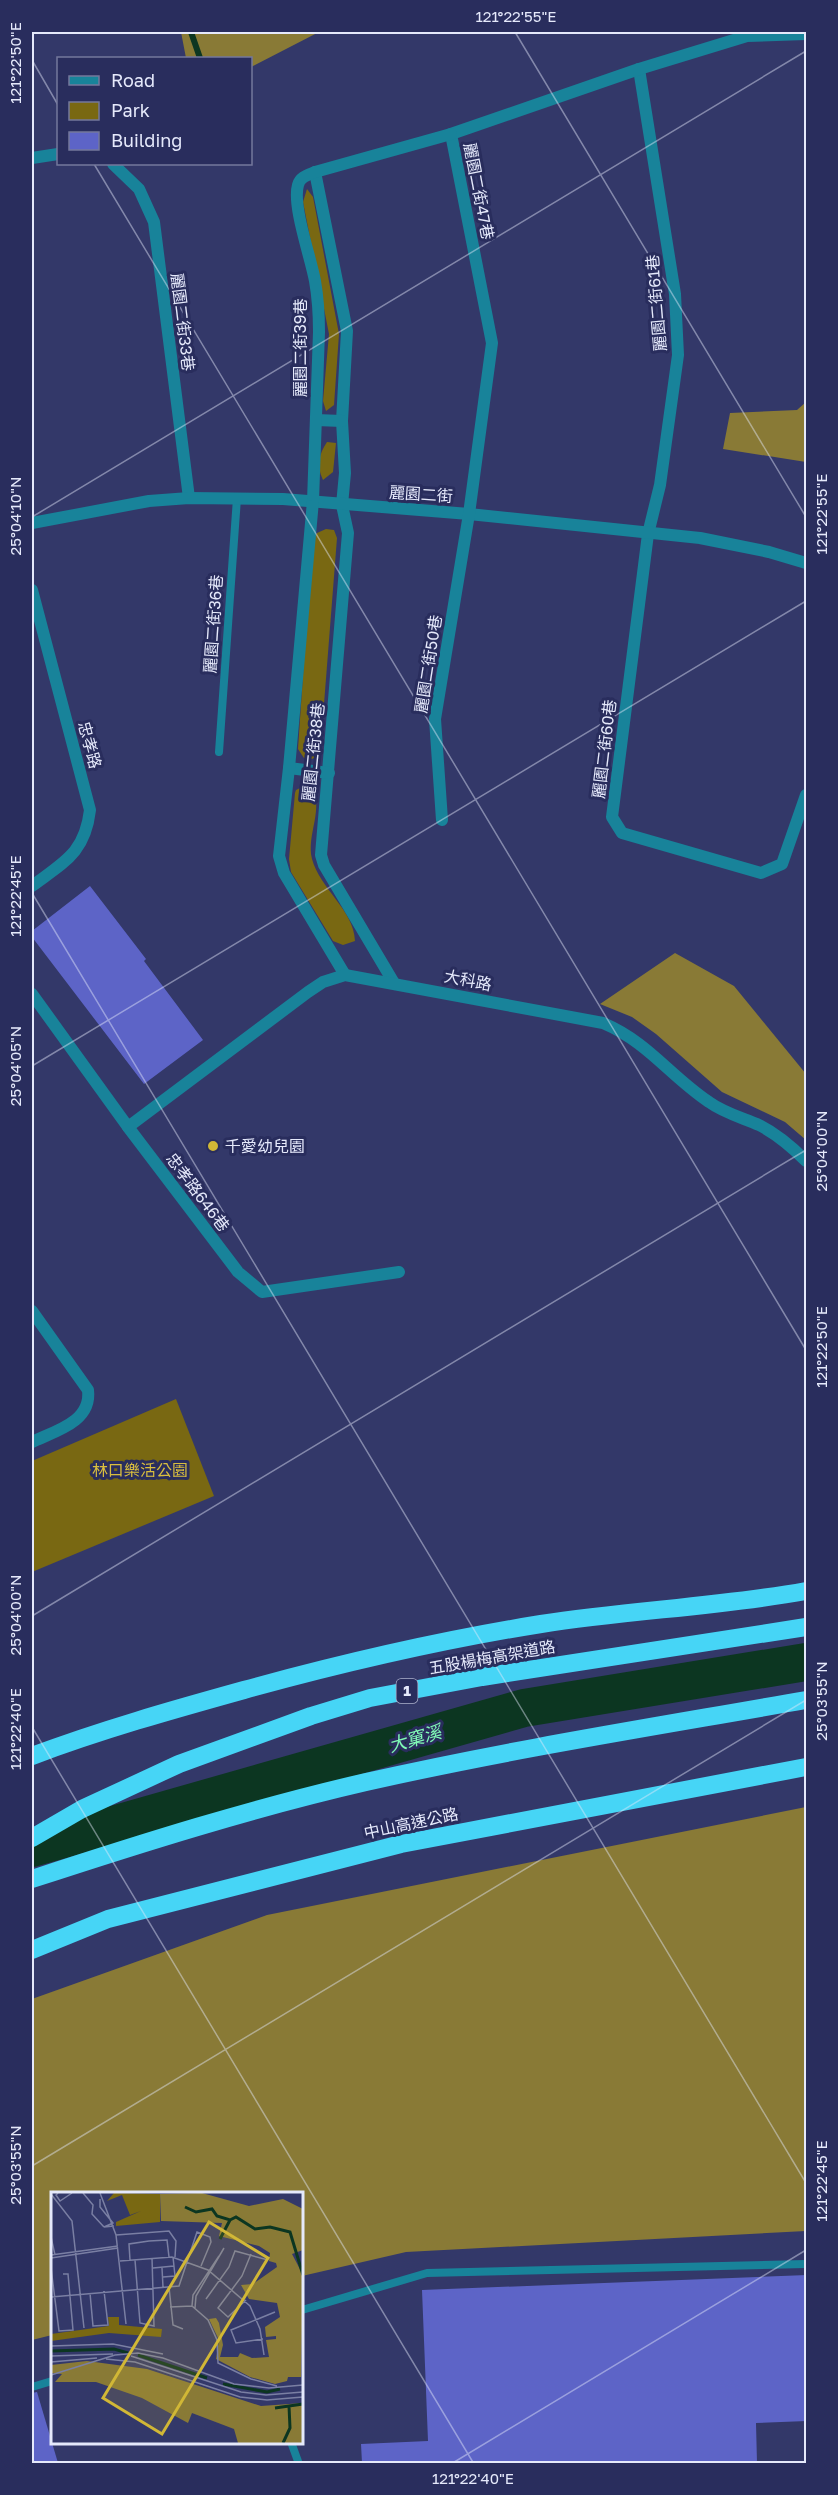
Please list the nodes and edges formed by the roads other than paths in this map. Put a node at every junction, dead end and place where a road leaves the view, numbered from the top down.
1 (807, 34) edge
2 (639, 69) junction
3 (451, 134) junction
4 (57, 154) edge
5 (32, 158) edge
6 (114, 165) edge
7 (315, 172) junction
8 (316, 420) junction
9 (342, 421) junction
10 (189, 498) junction
11 (237, 498) junction
12 (313, 501) junction
13 (342, 505) junction
14 (469, 514) junction
15 (32, 523) edge
16 (648, 534) junction
17 (807, 563) edge
18 (32, 590) edge
19 (219, 752) dead end
20 (289, 768) junction
21 (329, 773) junction
22 (807, 795) edge
23 (442, 820) dead end
24 (32, 885) edge
25 (345, 975) junction
26 (394, 983) junction
27 (32, 994) edge
28 (128, 1127) junction
29 (807, 1161) edge
30 (399, 1272) dead end
31 (32, 1311) edge
32 (32, 1442) edge
33 (807, 1592) edge
34 (807, 1627) edge
35 (807, 1700) edge
36 (32, 1756) edge
37 (807, 1767) edge
38 (32, 1838) edge
39 (32, 1879) edge
40 (32, 1950) edge
41 (807, 2264) edge
42 (303, 2310) edge
43 (51, 2381) edge
44 (32, 2387) edge
45 (292, 2444) edge
46 (299, 2463) edge

1 - 2 street, 麗園二街47巷
2 - 3 street, 麗園二街47巷
2 - 16 street, 麗園二街61巷
3 - 7 street
3 - 14 street, 麗園二街47巷
4 - 5 street
6 - 10 street, 麗園二街33巷
7 - 8 street, 麗園二街39巷
7 - 9 street
8 - 9 street
8 - 12 street, 麗園二街39巷
9 - 13 street
10 - 11 street, 麗園二街
10 - 15 street, 麗園二街
11 - 12 street, 麗園二街
11 - 19 lane, 麗園二街36巷
12 - 13 street, 麗園二街
12 - 20 street, 麗園二街38巷
13 - 14 street, 麗園二街
13 - 21 street, 麗園二街38巷
14 - 16 street, 麗園二街
14 - 23 street, 麗園二街50巷
16 - 17 street, 麗園二街
16 - 22 street, 麗園二街60巷
18 - 24 street, 忠孝路
20 - 21 street
20 - 25 street, 麗園二街38巷
21 - 26 street, 麗園二街38巷
25 - 26 street, 大科路
25 - 28 street
26 - 29 street, 大科路
27 - 28 street, 忠孝路646巷
28 - 30 street, 忠孝路646巷
31 - 32 street
33 - 36 highway, 五股楊梅高架道路
34 - 38 highway, 五股楊梅高架道路 / 1
35 - 39 highway
37 - 40 highway, 中山高速公路
41 - 42 lane
43 - 44 lane
45 - 46 lane

